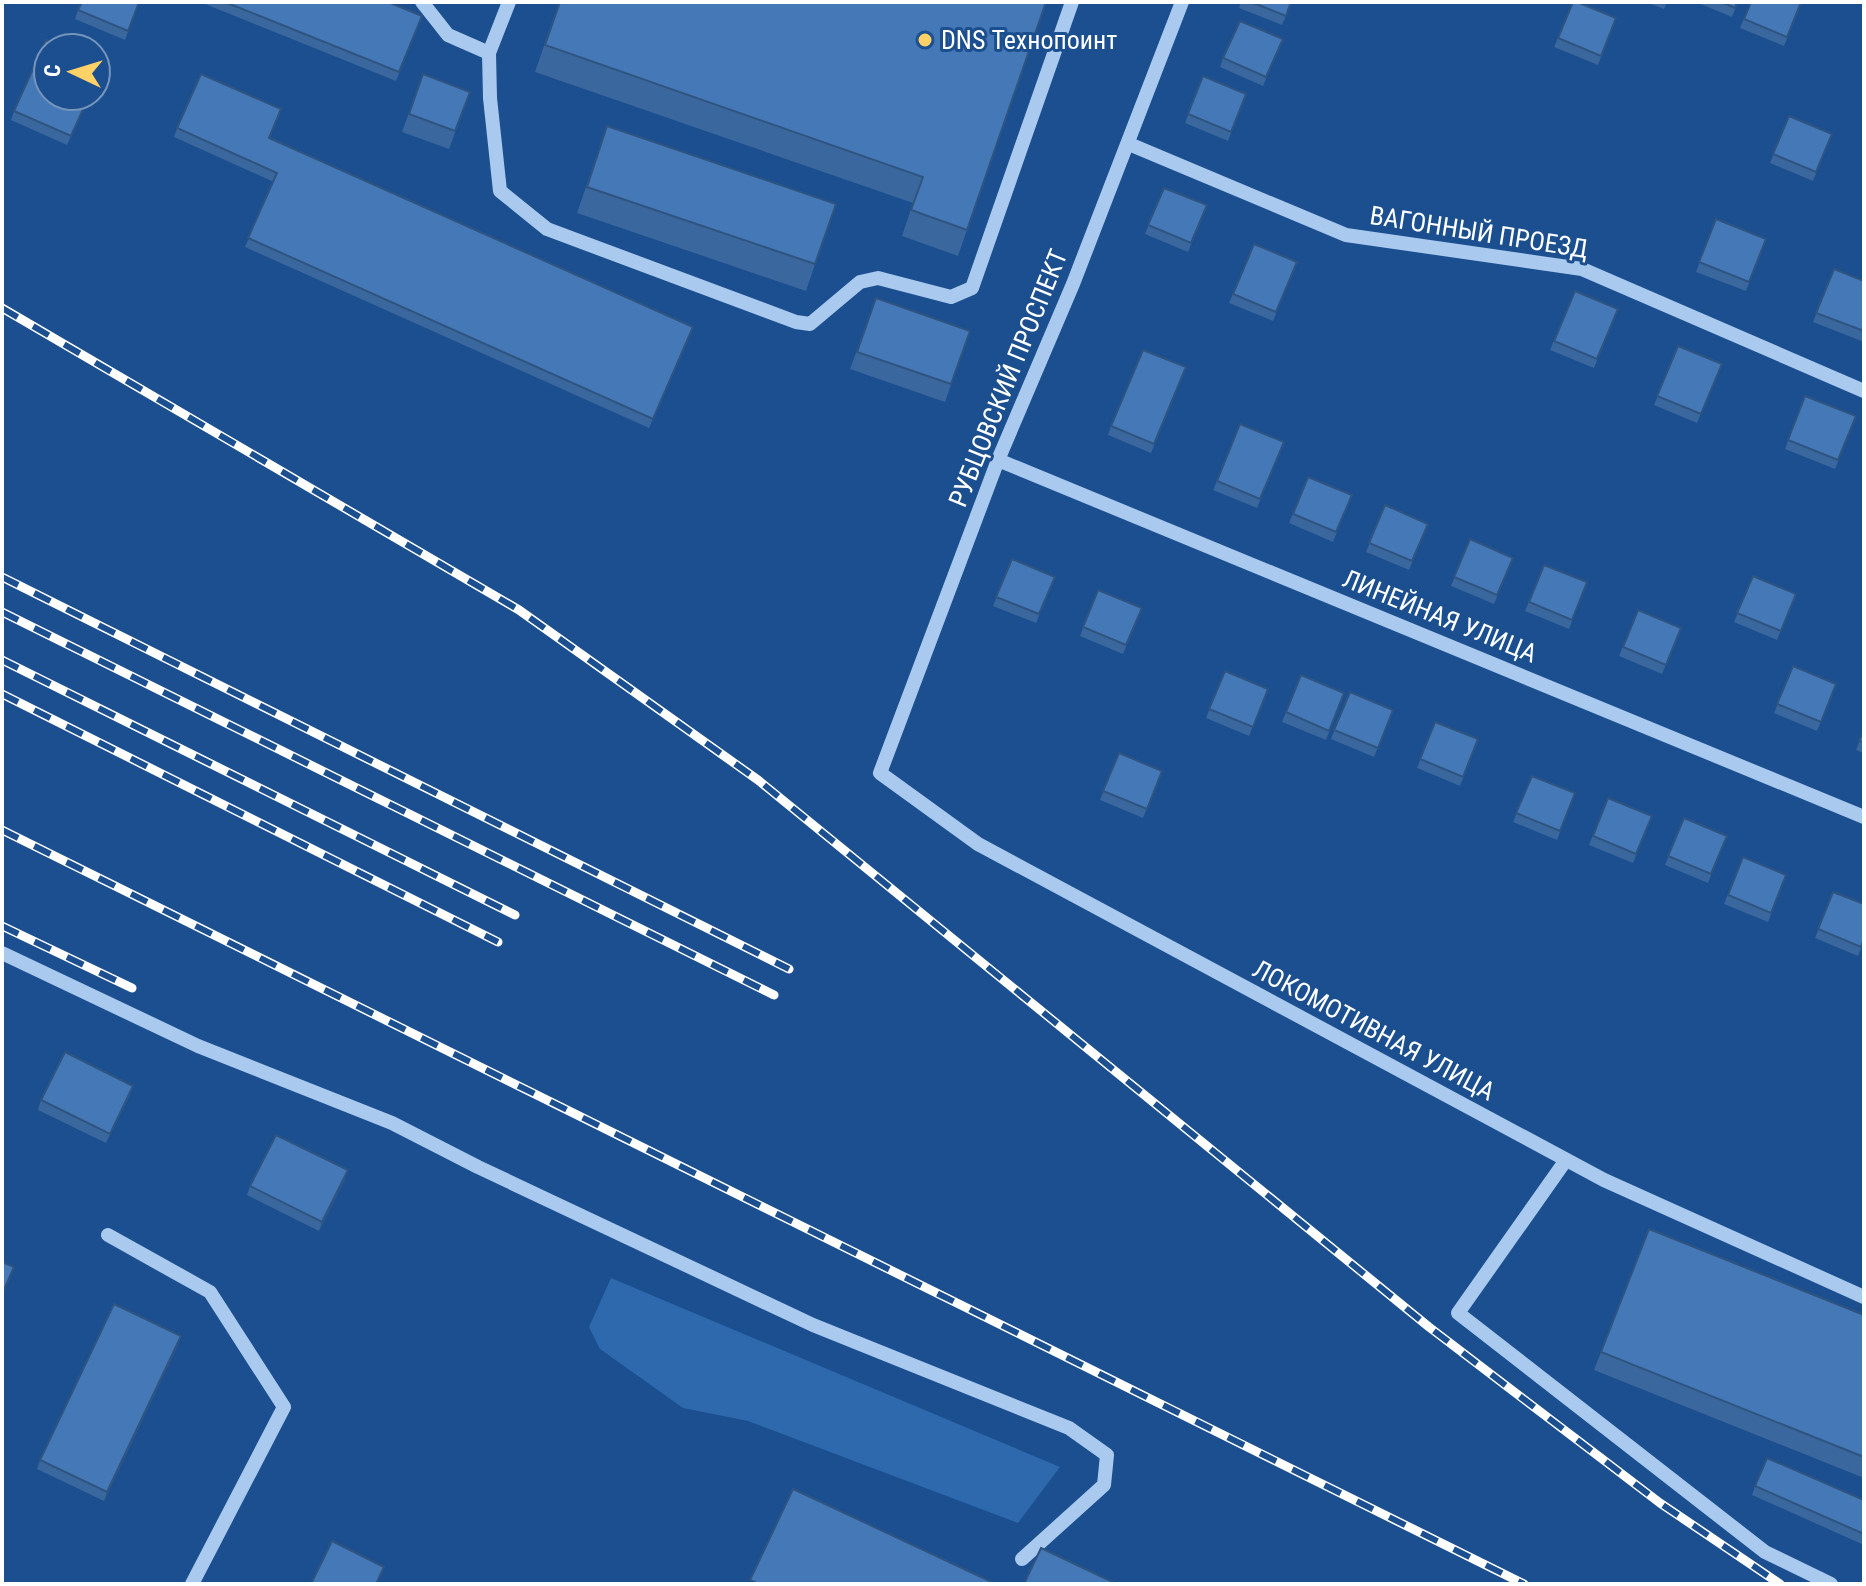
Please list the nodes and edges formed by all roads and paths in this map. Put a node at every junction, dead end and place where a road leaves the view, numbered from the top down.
1 (422, 2) edge
2 (509, 2) edge
3 (1072, 2) edge
4 (1182, 2) edge
5 (489, 53) junction
6 (1129, 144) junction
7 (1864, 391) edge
8 (998, 460) junction
9 (880, 773) joint
10 (1864, 817) edge
11 (2, 953) edge
12 (1566, 1160) junction
13 (108, 1235) dead end
14 (1864, 1297) edge
15 (1022, 1559) dead end
16 (192, 1584) edge
17 (1831, 1584) edge

1 - 5 street
2 - 5 street
3 - 5 street
4 - 6 street, РУБЦОВСКИЙ ПРОСПЕКТ
6 - 7 street, ВАГОННЫЙ ПРОЕЗД
6 - 8 street, РУБЦОВСКИЙ ПРОСПЕКТ
8 - 9 street, РУБЦОВСКИЙ ПРОСПЕКТ
8 - 10 street, ЛИНЕЙНАЯ УЛИЦА
9 - 12 street, ЛОКОМОТИВНАЯ УЛИЦА
11 - 15 street
12 - 14 street, ЛОКОМОТИВНАЯ УЛИЦА
12 - 17 street
13 - 16 street

